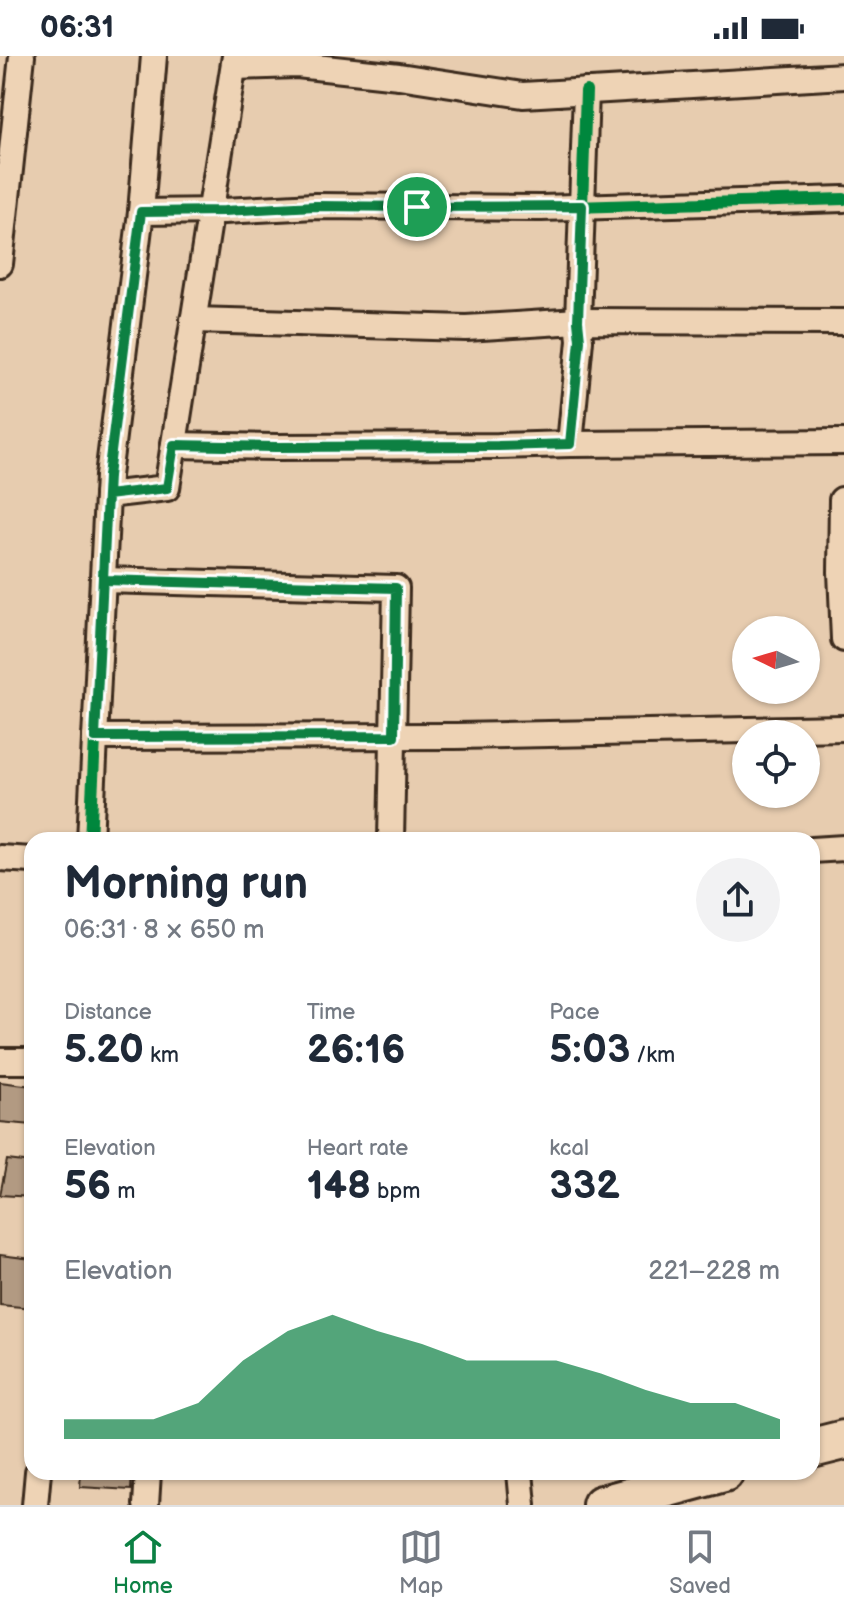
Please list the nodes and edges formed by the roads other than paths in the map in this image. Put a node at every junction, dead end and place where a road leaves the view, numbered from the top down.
1 (22, 56) edge
2 (154, 56) edge
3 (234, 62) edge
4 (844, 76) edge
5 (586, 91) junction
6 (844, 199) edge
7 (582, 206) junction
8 (141, 212) junction
9 (211, 212) junction
10 (0, 261) edge
11 (193, 320) junction
12 (578, 321) junction
13 (844, 322) edge
14 (844, 442) edge
15 (570, 444) junction
16 (174, 445) junction
17 (107, 495) junction
18 (842, 500) edge
19 (103, 580) junction
20 (844, 639) edge
21 (844, 728) edge
22 (394, 736) junction
23 (95, 737) junction
24 (90, 832) edge
25 (391, 832) edge
26 (844, 848) edge
27 (820, 850) edge
28 (0, 858) edge
29 (24, 860) edge
30 (0, 1061) edge
31 (24, 1061) edge
32 (844, 1440) edge
33 (820, 1446) edge
34 (37, 1480) edge
35 (148, 1480) edge
36 (521, 1480) edge
37 (696, 1480) edge
38 (611, 1504) edge
39 (35, 1505) edge
40 (146, 1505) edge
41 (523, 1505) edge

1 - 10 street
2 - 8 street
3 - 5 street
3 - 9 street
4 - 5 street
5 - 7 street
6 - 7 street
7 - 9 street
7 - 12 street
8 - 9 street
8 - 17 street
9 - 11 street
11 - 12 street
11 - 16 street
12 - 13 street
12 - 15 street
14 - 15 street
15 - 16 street
16 - 17 street
17 - 19 street
18 - 20 street
19 - 22 street
19 - 23 street
21 - 22 street
22 - 23 street
22 - 25 street
23 - 24 street
26 - 27 street
28 - 29 street
30 - 31 street
32 - 33 main road
34 - 39 street
35 - 40 street
36 - 41 street
37 - 38 main road

